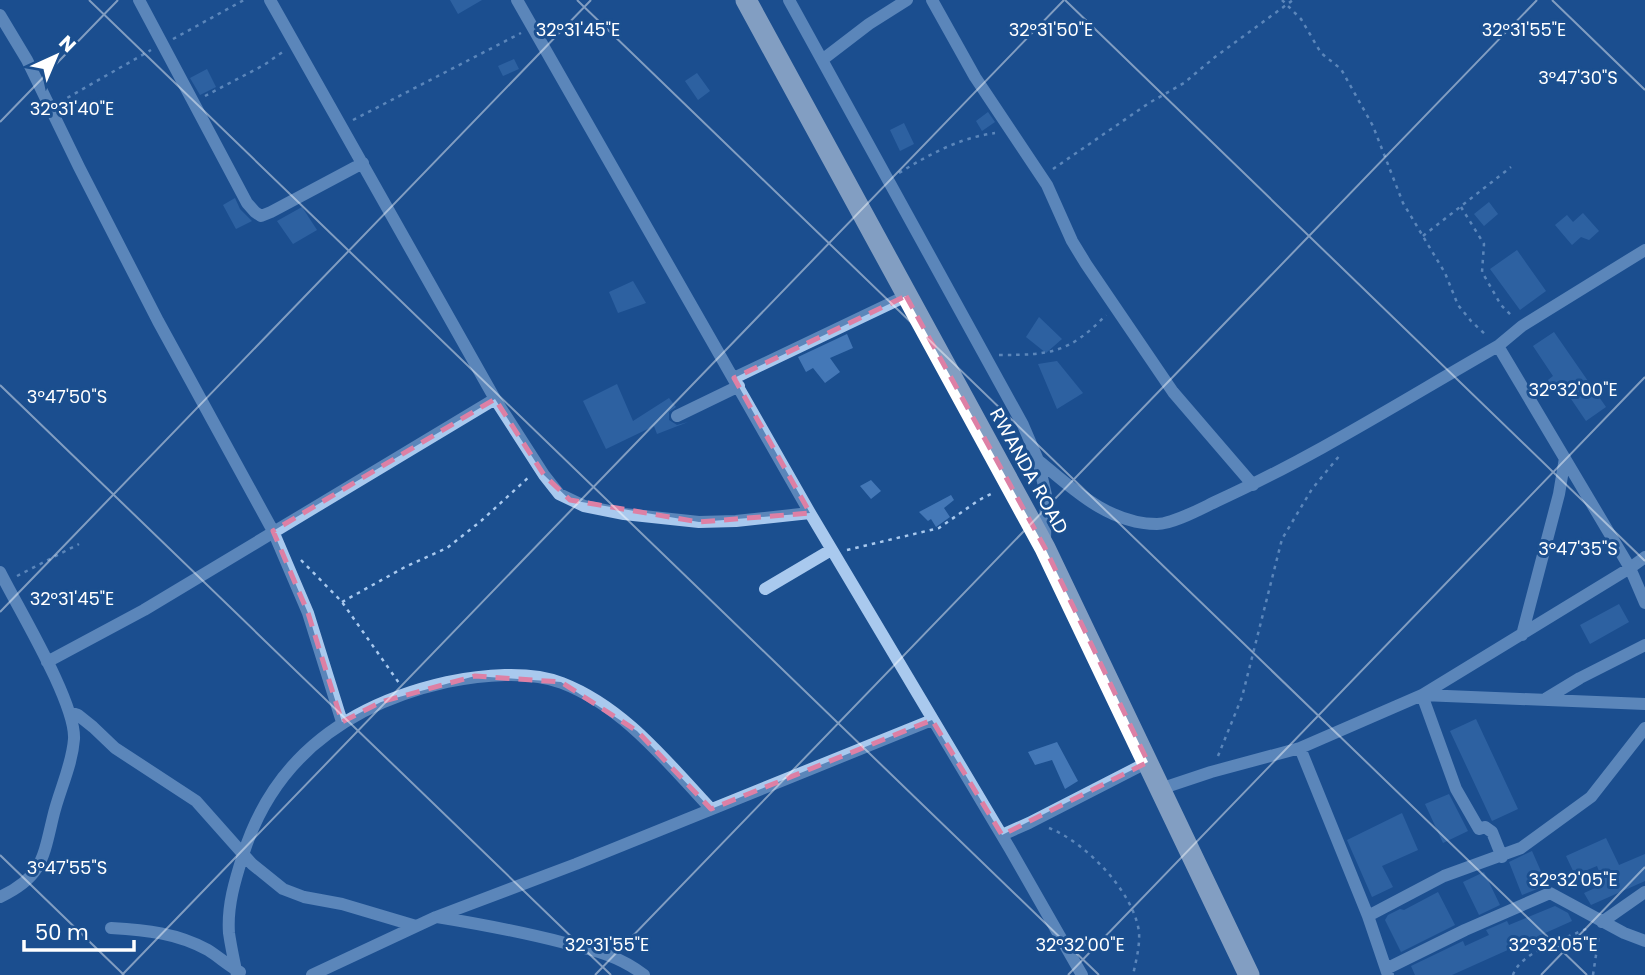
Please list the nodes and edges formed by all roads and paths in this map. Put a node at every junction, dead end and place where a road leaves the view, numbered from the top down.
1 (139, 0) edge
2 (244, 0) edge
3 (270, 0) edge
4 (517, 0) edge
5 (746, 0) edge
6 (789, 0) edge
7 (907, 0) edge
8 (932, 0) edge
9 (1282, 0) edge
10 (1293, 0) edge
11 (1285, 5) junction
12 (0, 15) edge
13 (533, 26) junction
14 (162, 44) junction
15 (285, 46) dead end
16 (822, 60) junction
17 (193, 103) junction
18 (50, 107) junction
19 (351, 123) dead end
20 (1010, 131) junction
21 (363, 163) junction
22 (1511, 167) dead end
23 (1042, 177) junction
24 (888, 181) junction
25 (1461, 207) junction
26 (1423, 236) junction
27 (1645, 250) edge
28 (906, 296) junction
29 (1115, 306) junction
30 (1522, 327) junction
31 (1498, 345) junction
32 (985, 355) junction
33 (737, 382) junction
34 (495, 400) junction
35 (677, 416) dead end
36 (1343, 451) dead end
37 (1565, 458) junction
38 (1038, 460) junction
39 (538, 467) junction
40 (1253, 485) junction
41 (1013, 488) junction
42 (810, 513) junction
43 (273, 531) junction
44 (79, 544) dead end
45 (1045, 548) junction
46 (833, 552) junction
47 (298, 557) dead end
48 (1645, 557) edge
49 (1630, 568) junction
50 (3, 577) edge
51 (765, 589) dead end
52 (342, 602) junction
53 (1645, 604) edge
54 (1522, 635) junction
55 (1645, 645) edge
56 (47, 662) junction
57 (408, 694) junction
58 (1422, 695) junction
59 (1547, 698) junction
60 (1645, 704) edge
61 (69, 712) junction
62 (932, 720) junction
63 (342, 722) junction
64 (1645, 728) edge
65 (1300, 748) junction
66 (1147, 762) junction
67 (1211, 772) junction
68 (1160, 789) junction
69 (711, 809) junction
70 (1029, 823) junction
71 (1002, 835) junction
72 (243, 855) junction
73 (1502, 857) junction
74 (0, 883) edge
75 (15, 890) junction
76 (1645, 892) edge
77 (0, 897) edge
78 (1368, 916) junction
79 (436, 917) junction
80 (1602, 922) junction
81 (416, 926) junction
82 (111, 928) dead end
83 (1645, 941) edge
84 (1387, 972) edge
85 (239, 973) edge
86 (312, 975) edge
87 (644, 975) edge
88 (1083, 975) edge
89 (1133, 975) edge
90 (1249, 975) edge
91 (1513, 975) edge
92 (1593, 975) edge

1 - 14 street
2 - 14 path
3 - 21 street
4 - 13 street
5 - 28 highway, RWANDA ROAD
6 - 16 street
7 - 16 street
8 - 20 street
9 - 11 path
10 - 11 path
11 - 23 path
11 - 26 path
12 - 18 street
13 - 19 path
13 - 33 street
14 - 17 street
14 - 18 path
15 - 17 path
16 - 24 street
17 - 21 street
18 - 43 street
20 - 23 street
20 - 24 path
21 - 34 street
22 - 25 path
23 - 29 street
24 - 32 street
25 - 26 path
25 - 30 path
26 - 31 path
27 - 30 street
28 - 33 street
28 - 41 highway, RWANDA ROAD
29 - 32 path
29 - 40 street
30 - 31 street
31 - 37 street
31 - 40 street
32 - 38 street
33 - 35 street
33 - 42 street
34 - 39 street
34 - 43 street
36 - 67 path
37 - 49 street
37 - 54 street
38 - 40 street
38 - 45 street
39 - 42 street
39 - 52 path
41 - 45 highway, RWANDA ROAD
41 - 46 path
42 - 46 street
43 - 56 street
43 - 63 street
44 - 50 path
45 - 66 highway, RWANDA ROAD
46 - 51 street
46 - 62 street
47 - 52 path
48 - 49 street
49 - 53 street
49 - 54 street
50 - 56 street
52 - 57 path
54 - 58 street
55 - 59 street
56 - 61 street
57 - 63 street
57 - 69 street
58 - 59 street
58 - 65 street
58 - 73 street
59 - 60 street
61 - 72 street
61 - 75 street
62 - 69 street
62 - 71 street
63 - 72 street
64 - 73 street
65 - 67 street
65 - 78 street
66 - 68 highway, RWANDA ROAD
66 - 70 street
67 - 68 street
68 - 90 highway, RWANDA ROAD
69 - 79 street
70 - 71 street
70 - 89 path
71 - 88 street
72 - 81 street
72 - 85 street
73 - 78 street
74 - 75 street
75 - 77 street
76 - 80 street
78 - 84 street
79 - 81 street
79 - 87 street
80 - 83 street
80 - 84 street
80 - 91 path
80 - 92 path
81 - 86 street
82 - 85 street

